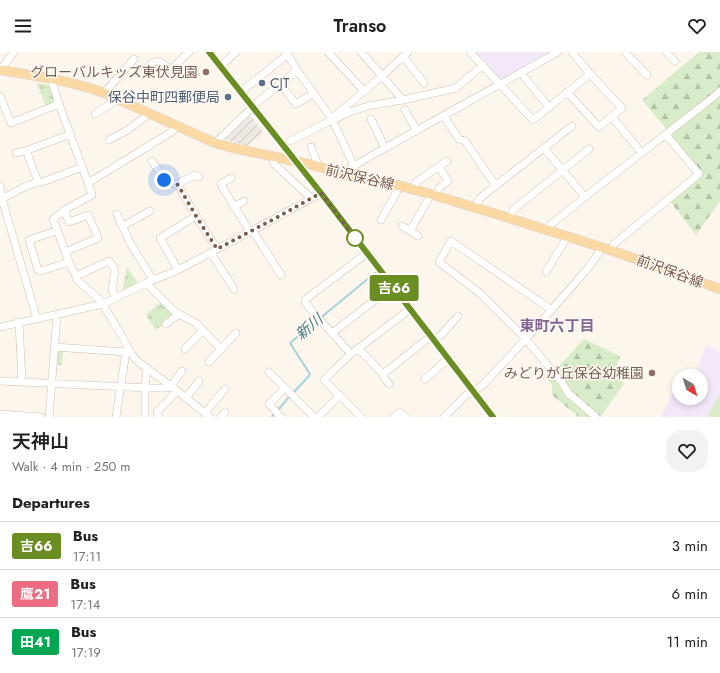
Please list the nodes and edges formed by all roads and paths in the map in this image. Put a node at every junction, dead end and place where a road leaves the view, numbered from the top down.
1 (14, 52) edge
2 (188, 52) edge
3 (209, 52) edge
4 (236, 52) edge
5 (328, 52) edge
6 (361, 52) edge
7 (470, 52) edge
8 (558, 52) edge
9 (572, 52) edge
10 (626, 52) edge
11 (666, 52) edge
12 (287, 53) edge
13 (405, 54) edge
14 (134, 59) dead end
15 (675, 61) dead end
16 (483, 65) junction
17 (148, 67) dead end
18 (220, 67) junction
19 (0, 70) edge
20 (297, 70) junction
21 (521, 73) junction
22 (590, 74) junction
23 (647, 75) dead end
24 (382, 76) junction
25 (51, 78) junction
26 (424, 83) dead end
27 (280, 84) junction
28 (500, 84) junction
29 (720, 90) edge
30 (364, 91) junction
31 (104, 92) junction
32 (241, 92) junction
33 (567, 92) junction
34 (314, 93) junction
35 (0, 96) edge
36 (118, 99) junction
37 (403, 100) junction
38 (59, 104) junction
39 (253, 107) junction
40 (549, 107) junction
41 (405, 110) dead end
42 (147, 112) junction
43 (95, 114) dead end
44 (444, 116) junction
45 (612, 117) junction
46 (371, 119) dead end
47 (332, 120) junction
48 (176, 126) junction
49 (572, 126) dead end
50 (417, 131) junction
51 (71, 134) junction
52 (666, 135) junction
53 (109, 140) dead end
54 (290, 141) dead end
55 (215, 143) junction
56 (310, 147) dead end
57 (385, 148) junction
58 (544, 148) junction
59 (590, 149) dead end
60 (27, 151) junction
61 (16, 153) dead end
62 (642, 154) junction
63 (273, 157) junction
64 (152, 161) dead end
65 (447, 161) dead end
66 (296, 162) junction
67 (354, 166) junction
68 (83, 167) junction
69 (319, 167) junction
70 (439, 167) junction
71 (562, 170) junction
72 (343, 174) junction
73 (198, 177) dead end
74 (231, 178) dead end
75 (38, 182) junction
76 (88, 183) junction
77 (177, 184) junction
78 (0, 186) edge
79 (400, 186) junction
80 (496, 186) junction
81 (414, 190) junction
82 (321, 193) junction
83 (432, 195) junction
84 (585, 197) junction
85 (312, 198) junction
86 (2, 199) junction
87 (244, 201) dead end
88 (234, 207) junction
89 (475, 208) junction
90 (64, 210) junction
91 (150, 211) dead end
92 (117, 214) dead end
93 (196, 216) junction
94 (509, 218) junction
95 (382, 220) dead end
96 (123, 226) junction
97 (402, 226) dead end
98 (56, 230) junction
99 (544, 230) junction
100 (251, 231) junction
101 (410, 231) junction
102 (418, 236) dead end
103 (567, 237) junction
104 (606, 249) junction
105 (214, 251) junction
106 (65, 252) junction
107 (367, 253) junction
108 (69, 262) junction
109 (178, 270) junction
110 (546, 272) dead end
111 (281, 275) dead end
112 (76, 276) junction
113 (153, 280) junction
114 (146, 283) junction
115 (391, 284) junction
116 (234, 289) dead end
117 (720, 289) edge
118 (116, 298) junction
119 (103, 304) junction
120 (410, 309) junction
121 (552, 310) junction
122 (179, 314) junction
123 (57, 315) junction
124 (458, 316) dead end
125 (37, 319) junction
126 (20, 322) junction
127 (166, 324) dead end
128 (0, 327) edge
129 (203, 330) junction
130 (332, 332) junction
131 (236, 333) dead end
132 (433, 339) junction
133 (526, 339) junction
134 (55, 348) junction
135 (221, 348) junction
136 (359, 349) junction
137 (185, 350) dead end
138 (128, 352) junction
139 (351, 354) junction
140 (448, 358) junction
141 (209, 362) dead end
142 (147, 368) junction
143 (182, 370) dead end
144 (269, 372) dead end
145 (383, 374) junction
146 (425, 379) dead end
147 (0, 381) edge
148 (199, 381) dead end
149 (22, 382) junction
150 (51, 383) junction
151 (389, 384) dead end
152 (121, 386) junction
153 (171, 386) junction
154 (145, 388) junction
155 (285, 388) junction
156 (226, 389) dead end
157 (177, 391) junction
158 (473, 391) junction
159 (340, 396) junction
160 (186, 398) junction
161 (0, 414) edge
162 (208, 415) edge
163 (41, 417) edge
164 (49, 417) edge
165 (116, 417) edge
166 (145, 417) edge
167 (159, 417) edge
168 (281, 417) edge
169 (314, 417) edge
170 (318, 417) edge
171 (361, 417) edge
172 (394, 417) edge
173 (405, 417) edge
174 (444, 417) edge
175 (493, 417) edge
176 (596, 417) edge

1 - 19 street
2 - 17 street
3 - 18 street
4 - 18 street
5 - 30 street
6 - 24 street
7 - 16 street
8 - 21 street
9 - 22 street
10 - 23 street
11 - 15 street
12 - 20 street
12 - 32 street
13 - 24 street
13 - 26 street
14 - 31 street
16 - 28 street
16 - 37 street
18 - 32 street
19 - 25 main road, 前沢保谷線
20 - 27 street
20 - 34 street
21 - 28 street
21 - 40 street
22 - 33 street
22 - 45 street
24 - 30 street
24 - 37 street
25 - 31 main road, 前沢保谷線
25 - 38 street
27 - 34 street
27 - 39 street
28 - 40 street
28 - 44 street
29 - 52 street
30 - 47 street
31 - 36 main road, 前沢保谷線
32 - 39 street
33 - 40 street
33 - 45 street
34 - 47 street
35 - 38 street
36 - 42 main road, 前沢保谷線
36 - 43 street
37 - 47 street
38 - 51 street
39 - 55 street
39 - 66 street
41 - 50 street
42 - 48 main road, 前沢保谷線
42 - 53 street
44 - 50 street
44 - 80 street
45 - 62 street
46 - 57 street
47 - 54 street
47 - 67 street
48 - 55 main road, 前沢保谷線
48 - 76 street
49 - 58 street
50 - 57 street
51 - 60 street
51 - 68 street
52 - 62 street
52 - 104 street
55 - 63 main road, 前沢保谷線
56 - 69 street
57 - 67 street
58 - 71 street
58 - 80 street
59 - 71 street
60 - 61 street
60 - 75 street
62 - 84 street
63 - 66 main road, 前沢保谷線
63 - 85 street
64 - 77 street
65 - 70 street
66 - 69 main road, 前沢保谷線
66 - 82 street
67 - 72 street
68 - 75 street
68 - 76 street
69 - 72 main road, 前沢保谷線
70 - 81 street
70 - 83 street
71 - 84 street
71 - 94 street
72 - 79 main road, 前沢保谷線
73 - 77 street
74 - 88 street
75 - 86 street
76 - 90 street
77 - 93 street
78 - 86 street
79 - 81 main road, 前沢保谷線
79 - 95 street
80 - 89 street
81 - 83 main road, 前沢保谷線
82 - 85 street
82 - 107 street
83 - 89 main road, 前沢保谷線
83 - 101 street
84 - 99 street
85 - 100 street
86 - 125 street
87 - 88 street
88 - 100 street
89 - 94 main road, 前沢保谷線
90 - 98 street
90 - 106 street
91 - 96 street
92 - 96 street
93 - 105 street
93 - 109 street
94 - 99 main road, 前沢保谷線
96 - 113 street
97 - 101 street
98 - 106 street
98 - 108 street
99 - 103 main road, 前沢保谷線
100 - 105 street
100 - 111 street
101 - 102 street
103 - 104 main road, 前沢保谷線
103 - 110 street
104 - 117 main road, 前沢保谷線
104 - 121 street
105 - 109 street
105 - 116 street
106 - 108 street
107 - 115 street
107 - 130 street
108 - 112 street
109 - 113 street
112 - 118 street
112 - 119 street
113 - 114 street
114 - 118 street
114 - 122 street
115 - 120 street
115 - 130 street
118 - 119 street
119 - 123 street
119 - 138 street
120 - 132 street
120 - 136 street
121 - 133 street
121 - 133 street
122 - 127 street
122 - 129 street
123 - 125 street
123 - 134 street
124 - 132 street
125 - 126 street
126 - 128 street
126 - 149 street
129 - 135 street
129 - 137 street
130 - 139 street
131 - 135 street
132 - 140 street
132 - 145 street
133 - 158 street
133 - 176 street
134 - 138 street
134 - 150 street
135 - 141 street
136 - 139 street
136 - 145 street
138 - 142 street
138 - 152 street
139 - 159 street
140 - 146 street
140 - 158 street
142 - 153 street
142 - 154 street
143 - 153 street
144 - 155 street
145 - 151 street
147 - 149 street
148 - 160 street
149 - 150 street
150 - 152 street
150 - 164 street
152 - 154 street
152 - 165 street
153 - 154 street
153 - 157 street
154 - 166 street
155 - 168 street
155 - 169 street
156 - 162 street
157 - 160 street
157 - 167 street
158 - 174 street
158 - 175 street
159 - 170 street
159 - 171 street
160 - 162 street
161 - 163 street
172 - 173 street

